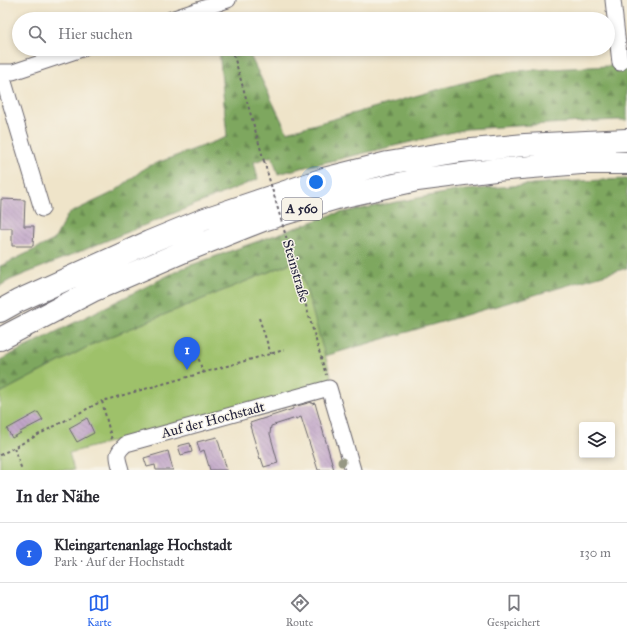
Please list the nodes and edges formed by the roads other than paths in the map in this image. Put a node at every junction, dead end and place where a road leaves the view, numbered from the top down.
1 (613, 0) edge
2 (221, 1) edge
3 (190, 12) edge
4 (614, 12) edge
5 (615, 18) edge
6 (61, 56) edge
7 (620, 63) dead end
8 (0, 72) edge
9 (627, 140) edge
10 (627, 163) edge
11 (42, 210) dead end
12 (0, 310) edge
13 (0, 339) edge
14 (121, 470) edge
15 (353, 470) edge

1 - 4 street
2 - 3 street
5 - 7 street
6 - 8 street
8 - 11 street
9 - 12 highway, A 560
10 - 13 highway, A 560
14 - 15 street, Auf der Hochstadt

